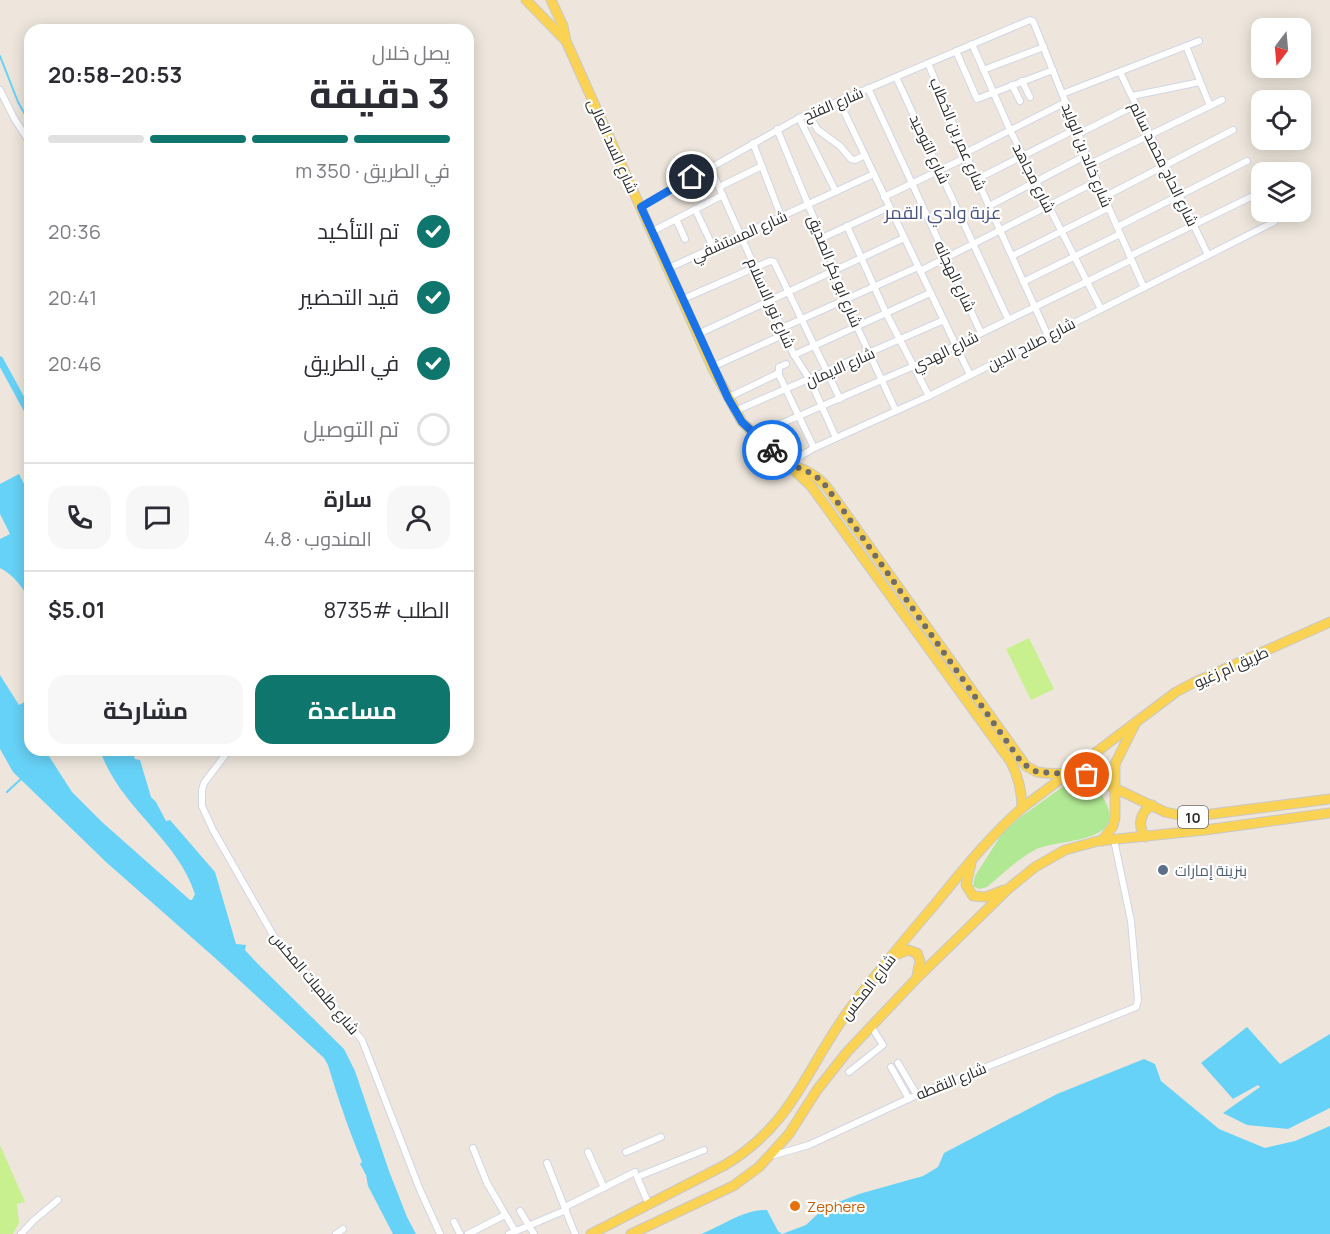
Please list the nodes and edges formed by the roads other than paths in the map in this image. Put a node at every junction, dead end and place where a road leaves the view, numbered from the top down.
1 (526, 0) edge
2 (550, 0) edge
3 (1033, 21) joint
4 (566, 41) junction
5 (1198, 41) dead end
6 (972, 44) junction
7 (1186, 46) junction
8 (1044, 47) junction
9 (956, 51) junction
10 (928, 63) junction
11 (983, 70) junction
12 (1053, 70) junction
13 (1120, 72) junction
14 (896, 77) junction
15 (1022, 81) junction
16 (1200, 82) junction
17 (1012, 85) junction
18 (868, 88) junction
19 (0, 90) edge
20 (993, 93) junction
21 (1062, 94) junction
22 (1132, 96) junction
23 (1030, 97) dead end
24 (1222, 100) dead end
25 (839, 101) junction
26 (1020, 101) dead end
27 (1066, 102) junction
28 (1136, 105) junction
29 (1210, 106) junction
30 (808, 114) junction
31 (799, 118) junction
32 (777, 129) junction
33 (818, 130) junction
34 (1010, 130) junction
35 (1233, 130) dead end
36 (1077, 131) junction
37 (24, 134) edge
38 (808, 135) junction
39 (1150, 135) junction
40 (753, 142) junction
41 (865, 155) junction
42 (966, 155) junction
43 (1087, 155) junction
44 (1023, 156) junction
45 (1247, 161) dead end
46 (1090, 164) junction
47 (762, 166) junction
48 (1165, 166) junction
49 (710, 167) junction
50 (939, 170) junction
51 (874, 174) junction
52 (977, 179) junction
53 (1036, 181) junction
54 (1097, 181) junction
55 (912, 183) junction
56 (719, 187) junction
57 (836, 192) junction
58 (723, 195) junction
59 (885, 196) junction
60 (1179, 196) junction
61 (1104, 197) junction
62 (1251, 197) edge
63 (808, 204) junction
64 (989, 206) junction
65 (1049, 206) junction
66 (641, 207) junction
67 (889, 207) junction
68 (1108, 208) junction
69 (695, 209) junction
70 (781, 216) junction
71 (676, 219) junction
72 (1274, 222) dead end
73 (1193, 225) junction
74 (847, 226) junction
75 (1118, 230) junction
76 (653, 231) junction
77 (1000, 231) junction
78 (1061, 231) junction
79 (741, 234) junction
80 (822, 238) junction
81 (904, 238) junction
82 (685, 239) dead end
83 (973, 244) junction
84 (713, 247) junction
85 (1208, 255) junction
86 (1012, 256) junction
87 (1074, 256) junction
88 (946, 257) junction
89 (1130, 258) junction
90 (862, 259) junction
91 (755, 267) junction
92 (669, 268) junction
93 (919, 269) junction
94 (836, 272) junction
95 (1023, 282) junction
96 (1087, 282) junction
97 (874, 287) junction
98 (1144, 288) junction
99 (790, 293) junction
100 (930, 293) junction
101 (683, 299) junction
102 (845, 301) junction
103 (771, 302) junction
104 (1034, 307) junction
105 (1101, 309) junction
106 (886, 313) junction
107 (802, 319) junction
108 (1008, 319) junction
109 (944, 320) junction
110 (856, 327) junction
111 (784, 331) junction
112 (981, 333) junction
113 (698, 334) junction
114 (1048, 336) junction
115 (900, 340) junction
116 (815, 346) junction
117 (956, 346) junction
118 (869, 354) junction
119 (794, 355) junction
120 (786, 364) dead end
121 (914, 366) junction
122 (712, 367) junction
123 (828, 372) junction
124 (778, 373) junction
125 (970, 375) junction
126 (810, 380) junction
127 (882, 381) junction
128 (786, 390) junction
129 (929, 396) junction
130 (728, 398) junction
131 (840, 399) junction
132 (823, 407) junction
133 (735, 411) junction
134 (896, 411) junction
135 (799, 417) junction
136 (755, 435) junction
137 (836, 438) junction
138 (814, 448) junction
139 (788, 464) junction
140 (1330, 622) edge
141 (1138, 720) junction
142 (224, 756) edge
143 (1065, 775) junction
144 (1114, 787) junction
145 (1330, 799) edge
146 (1152, 805) junction
147 (1022, 808) junction
148 (1330, 813) edge
149 (1145, 837) junction
150 (1114, 840) junction
151 (1102, 841) junction
152 (972, 859) junction
153 (1008, 889) junction
154 (889, 958) junction
155 (916, 979) junction
156 (871, 1026) junction
157 (898, 1063) dead end
158 (891, 1067) dead end
159 (849, 1072) dead end
160 (917, 1095) junction
161 (909, 1099) junction
162 (661, 1137) dead end
163 (473, 1148) dead end
164 (704, 1150) dead end
165 (588, 1152) dead end
166 (626, 1152) dead end
167 (771, 1156) junction
168 (547, 1164) dead end
169 (636, 1175) junction
170 (604, 1188) junction
171 (58, 1200) dead end
172 (649, 1205) junction
173 (565, 1209) junction
174 (520, 1211) dead end
175 (505, 1215) junction
176 (454, 1222) dead end
177 (528, 1226) junction
178 (343, 1229) dead end
179 (512, 1233) edge
180 (21, 1234) edge
181 (336, 1234) edge
182 (441, 1234) edge
183 (460, 1234) edge
184 (468, 1234) edge
185 (534, 1234) edge
186 (575, 1234) edge
187 (591, 1234) edge
188 (631, 1234) edge

1 - 4 main road
2 - 4 main road
3 - 6 street, شارع الفتح
3 - 8 street, شارع خالد بن الوليد
4 - 66 main road, شارع السد العالى
5 - 7 street
6 - 9 street, شارع الفتح
6 - 11 street, شارع مجاهد
7 - 13 street
7 - 16 street
8 - 11 street
8 - 12 street, شارع خالد بن الوليد
9 - 10 street, شارع الفتح
9 - 20 street
10 - 14 street, شارع الفتح
10 - 42 street, شارع عمر بن الخطاب
11 - 20 street, شارع مجاهد
12 - 15 street
12 - 21 street, شارع خالد بن الوليد
13 - 21 street
13 - 22 street, شارع الحاج محمد سالم
14 - 18 street, شارع الفتح
14 - 50 street, شارع التوحيد
15 - 17 street
15 - 23 street
16 - 22 street
16 - 29 street
17 - 20 street
17 - 26 street
18 - 25 street, شارع الفتح
18 - 55 street, شارع الهجانه
19 - 37 street
20 - 34 street, شارع مجاهد
21 - 27 street, شارع خالد بن الوليد
22 - 28 street, شارع الحاج محمد سالم
24 - 29 street
25 - 30 street, شارع الفتح
25 - 41 street
27 - 34 street
27 - 36 street, شارع خالد بن الوليد
28 - 36 street
28 - 39 street, شارع الحاج محمد سالم
29 - 39 street
30 - 31 street, شارع الفتح
30 - 33 street
31 - 32 street, شارع الفتح
31 - 38 street
32 - 40 street, شارع الفتح
32 - 63 street, شارع ابو بكر الصديق
33 - 38 street
33 - 41 street
34 - 42 street
34 - 44 street, شارع مجاهد
35 - 48 street
36 - 43 street, شارع خالد بن الوليد
36 - 44 street
38 - 57 street
39 - 46 street
39 - 48 street, شارع الحاج محمد سالم
40 - 47 street
40 - 49 street, شارع الفتح
41 - 51 street
42 - 50 street
42 - 52 street, شارع عمر بن الخطاب
43 - 46 street, شارع خالد بن الوليد
43 - 53 street
44 - 52 street
44 - 53 street, شارع مجاهد
45 - 60 street
46 - 54 street, شارع خالد بن الوليد
47 - 56 street
47 - 70 street
48 - 60 street, شارع الحاج محمد سالم
48 - 61 street
49 - 56 street, شارع نور الاسلام
49 - 66 street, شارع الفتح
50 - 55 street
50 - 83 street, شارع التوحيد
51 - 57 street, شارع المستشفي
51 - 59 street
52 - 64 street, شارع عمر بن الخطاب
53 - 64 street
53 - 65 street, شارع مجاهد
54 - 61 street, شارع خالد بن الوليد
54 - 65 street
55 - 59 street
55 - 88 street, شارع الهجانه
56 - 58 street, شارع نور الاسلام
57 - 63 street, شارع المستشفي
58 - 69 street
58 - 79 street, شارع نور الاسلام
59 - 67 street
60 - 73 street, شارع الحاج محمد سالم
60 - 75 street
61 - 68 street, شارع خالد بن الوليد
62 - 73 street, شارع الهدي
63 - 70 street, شارع المستشفي
63 - 80 street, شارع ابو بكر الصديق
64 - 77 street, شارع عمر بن الخطاب
65 - 77 street
65 - 78 street, شارع مجاهد
66 - 76 main road, شارع السد العالى
67 - 74 street
67 - 81 street
68 - 75 street, شارع خالد بن الوليد
68 - 78 street
69 - 71 street
69 - 84 street
70 - 79 street, شارع المستشفي
71 - 76 street
71 - 82 street
72 - 85 street, شارع صلاح الدين
73 - 85 street, شارع الحاج محمد سالم
73 - 89 street, شارع الهدي
74 - 80 street
74 - 90 street
75 - 87 street
75 - 89 street, شارع خالد بن الوليد
76 - 92 main road, شارع السد العالى
77 - 83 street
77 - 86 street, شارع عمر بن الخطاب
78 - 86 street
78 - 87 street, شارع مجاهد
79 - 84 street, شارع المستشفي
79 - 91 street, شارع نور الاسلام
80 - 94 street, شارع ابو بكر الصديق
81 - 90 street
81 - 93 street
83 - 88 street
83 - 108 street, شارع التوحيد
84 - 92 street, شارع المستشفي
85 - 98 street, شارع صلاح الدين
86 - 95 street, شارع عمر بن الخطاب
87 - 95 street
87 - 96 street, شارع مجاهد
88 - 93 street
88 - 112 street, شارع الهجانه
89 - 96 street, شارع الهدي
89 - 98 street, شارع خالد بن الوليد
90 - 94 street
90 - 97 street
91 - 99 street
91 - 101 street
91 - 103 street, شارع نور الاسلام
92 - 101 main road, شارع السد العالى
93 - 97 street
93 - 100 street
94 - 99 street
94 - 102 street, شارع ابو بكر الصديق
95 - 104 street, شارع عمر بن الخطاب
96 - 104 street, شارع الهدي
96 - 105 street, شارع مجاهد
97 - 102 street
97 - 106 street
98 - 105 street, شارع صلاح الدين
99 - 103 street
99 - 107 street
100 - 106 street
100 - 109 street
101 - 113 main road, شارع السد العالى
102 - 107 street
102 - 110 street, شارع ابو بكر الصديق
103 - 111 street, شارع نور الاسلام
103 - 113 street
104 - 108 street, شارع الهدي
104 - 114 street, شارع عمر بن الخطاب
105 - 114 street, شارع صلاح الدين
106 - 110 street
106 - 115 street
107 - 111 street
107 - 116 street
108 - 112 street, شارع الهدي
109 - 115 street, شارع الايمان
109 - 117 street
110 - 116 street
110 - 118 street, شارع ابو بكر الصديق
111 - 119 street, شارع نور الاسلام
111 - 122 street
112 - 117 street, شارع الهدي
113 - 122 main road, شارع السد العالى
114 - 125 street, شارع صلاح الدين
115 - 118 street, شارع الايمان
115 - 121 street
116 - 119 street
116 - 123 street
117 - 121 street, شارع الهدي
117 - 125 street
118 - 123 street, شارع الايمان
118 - 127 street, شارع ابو بكر الصديق
119 - 126 street, شارع نور الاسلام
120 - 124 street
121 - 127 street, شارع الهدي
121 - 129 street
122 - 130 main road, شارع السد العالى
123 - 126 street, شارع الايمان
123 - 131 street
124 - 128 street
124 - 130 street
125 - 129 street, شارع صلاح الدين
126 - 128 street, شارع الايمان
126 - 132 street, شارع نور الاسلام
127 - 131 street, شارع الهدي
127 - 134 street, شارع ابو بكر الصديق
128 - 133 street, شارع الايمان
128 - 135 street
129 - 134 street, شارع صلاح الدين
130 - 133 main road, شارع السد العالى
131 - 132 street, شارع الهدي
132 - 135 street, شارع الهدي
132 - 137 street, شارع نور الاسلام
133 - 136 main road, شارع السد العالى
134 - 137 street, شارع صلاح الدين
135 - 136 street, شارع الهدي
135 - 138 street
136 - 139 main road, شارع السد العالى
137 - 138 street, شارع صلاح الدين
138 - 139 street, شارع صلاح الدين
139 - 143 main road
139 - 147 main road
140 - 141 main road, طريق ام زغيو
141 - 143 main road, شارع المكس
141 - 144 main road
142 - 182 street, شارع طلمبات المكس
143 - 144 main road, 10
143 - 147 main road, شارع المكس
144 - 146 main road, 10
144 - 151 main road
145 - 146 main road, 10
146 - 149 main road
147 - 152 main road, شارع المكس
148 - 149 main road, 10
149 - 150 main road, 10
150 - 151 main road, شارع المكس
150 - 160 street, شارع النقطه
151 - 153 main road, شارع المكس
152 - 153 main road
152 - 154 main road, شارع المكس
153 - 155 main road, شارع المكس
154 - 155 main road
154 - 172 main road, شارع المكس
155 - 156 main road, شارع المكس
156 - 159 street
156 - 167 main road, شارع المكس
157 - 160 street
158 - 161 street
160 - 161 street, شارع النقطه
161 - 167 street, شارع النقطه
162 - 166 street
163 - 175 street
164 - 169 street
165 - 170 street
167 - 188 main road, شارع المكس
168 - 173 street
169 - 170 street
169 - 172 street
170 - 173 street
171 - 180 street
172 - 187 main road, شارع المكس
173 - 177 street
173 - 186 street
174 - 177 street
175 - 179 street
175 - 184 street
176 - 183 street
177 - 179 street
177 - 185 street
178 - 181 street

